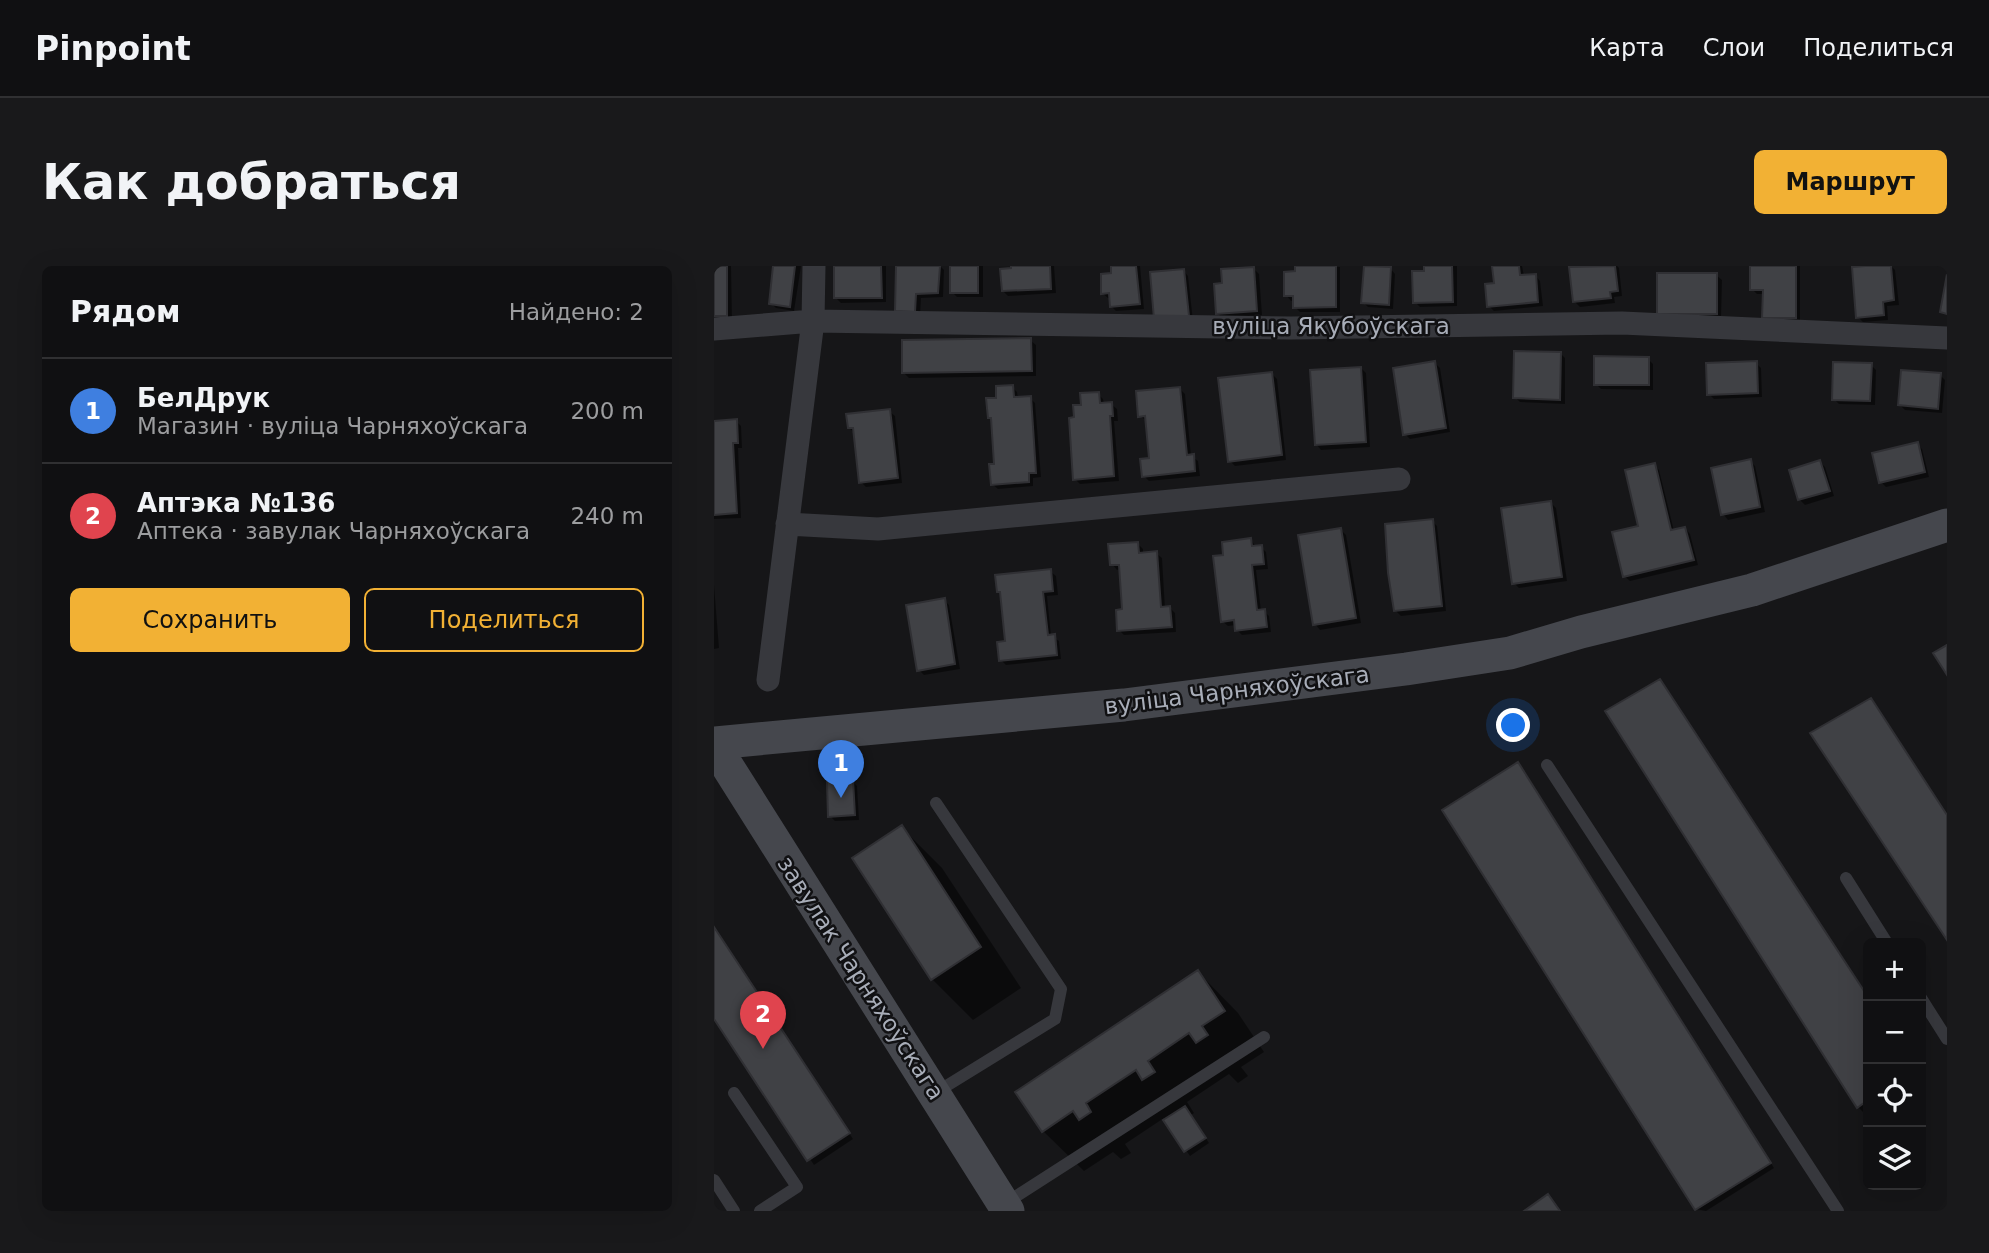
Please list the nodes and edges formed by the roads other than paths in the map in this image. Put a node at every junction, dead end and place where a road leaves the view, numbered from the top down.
1 (814, 266) edge
2 (813, 321) junction
3 (714, 329) edge
4 (1947, 338) edge
5 (1399, 479) dead end
6 (787, 524) junction
7 (1947, 525) edge
8 (768, 680) dead end
9 (714, 744) edge
10 (1547, 765) dead end
11 (936, 803) dead end
12 (1846, 878) dead end
13 (1883, 938) edge
14 (1923, 1001) edge
15 (1265, 1037) dead end
16 (1947, 1040) edge
17 (734, 1093) dead end
18 (935, 1093) junction
19 (714, 1180) edge
20 (1006, 1208) edge
21 (734, 1211) edge
22 (760, 1211) edge
23 (1838, 1211) edge

1 - 2 street
2 - 3 street, вуліца Якубоўскага
2 - 4 street, вуліца Якубоўскага
2 - 6 street
5 - 6 street
6 - 8 street
7 - 9 street, вуліца Чарняхоўскага
9 - 18 street, завулак Чарняхоўскага
10 - 23 lane
11 - 18 lane
12 - 13 lane
14 - 16 lane
15 - 20 lane
17 - 22 lane
18 - 20 street, завулак Чарняхоўскага
19 - 21 lane

